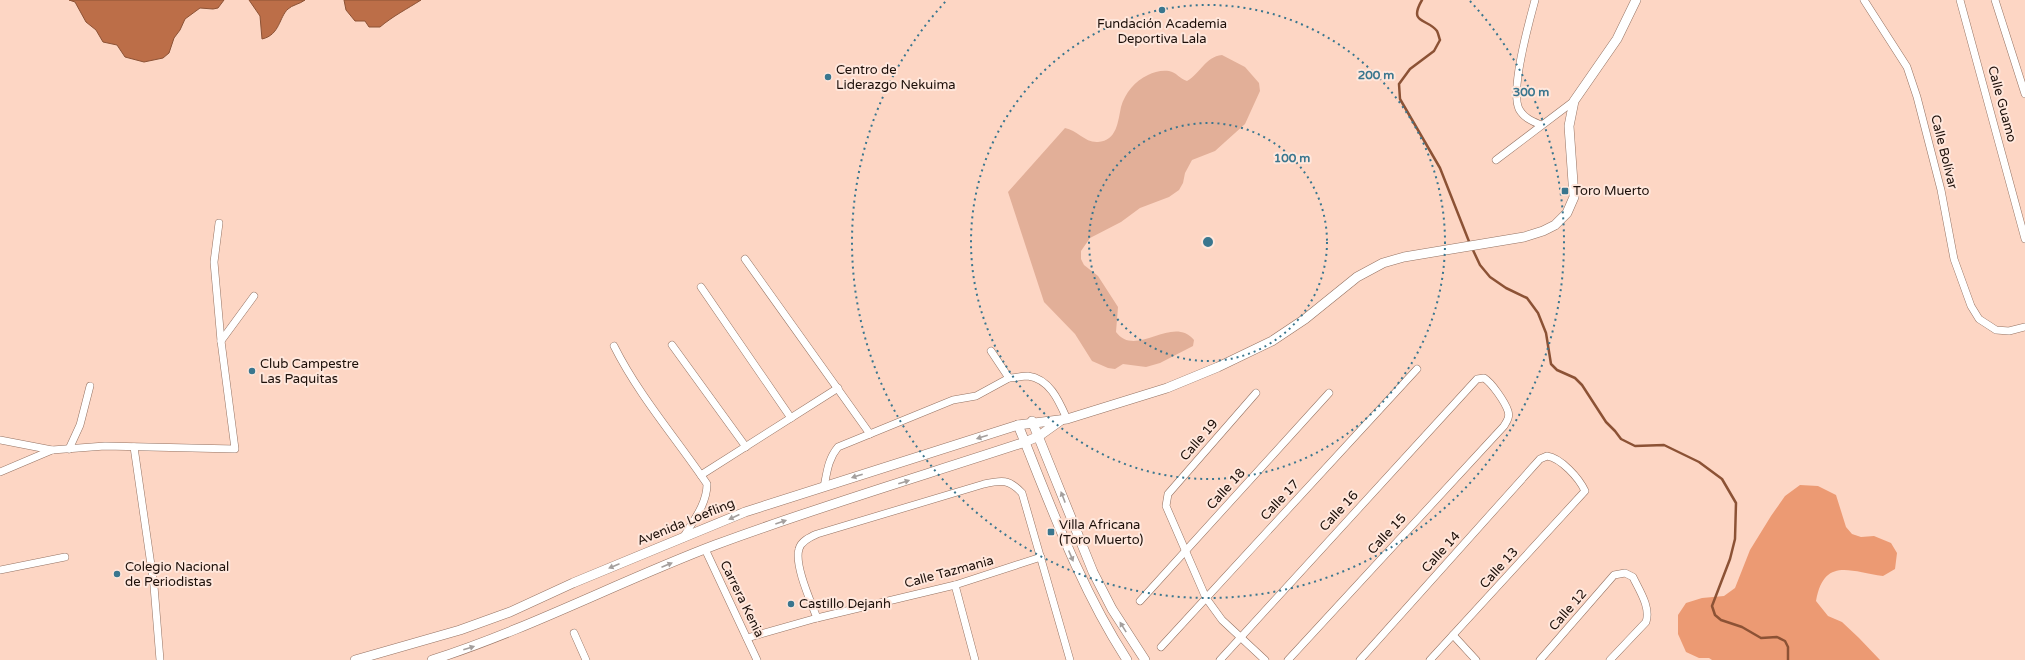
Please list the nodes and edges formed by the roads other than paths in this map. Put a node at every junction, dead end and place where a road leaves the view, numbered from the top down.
1 (1535, 0) edge
2 (1636, 0) edge
3 (1864, 0) edge
4 (1960, 0) edge
5 (1995, 0) edge
6 (2025, 94) edge
7 (1574, 101) junction
8 (1541, 125) junction
9 (1496, 160) dead end
10 (219, 223) dead end
11 (2025, 239) edge
12 (745, 259) dead end
13 (701, 287) dead end
14 (254, 296) dead end
15 (2025, 327) edge
16 (221, 341) junction
17 (672, 345) dead end
18 (614, 346) dead end
19 (991, 351) dead end
20 (1417, 370) dead end
21 (1009, 378) junction
22 (90, 386) dead end
23 (838, 388) junction
24 (1256, 393) dead end
25 (1329, 393) dead end
26 (791, 418) junction
27 (1063, 420) junction
28 (1032, 422) junction
29 (1018, 424) junction
30 (1504, 426) joint
31 (870, 434) junction
32 (1039, 436) junction
33 (0, 440) edge
34 (1025, 442) junction
35 (134, 447) junction
36 (746, 447) junction
37 (69, 449) junction
38 (52, 450) junction
39 (0, 472) edge
40 (701, 475) junction
41 (824, 487) junction
42 (1585, 491) joint
43 (683, 538) junction
44 (704, 549) junction
45 (1185, 552) junction
46 (66, 557) dead end
47 (1041, 558) junction
48 (0, 570) edge
49 (955, 585) junction
50 (1206, 598) junction
51 (1140, 601) dead end
52 (817, 618) junction
53 (574, 633) dead end
54 (1453, 635) junction
55 (1240, 637) junction
56 (747, 638) junction
57 (1161, 647) dead end
58 (160, 660) edge
59 (355, 660) edge
60 (432, 660) edge
61 (586, 660) edge
62 (757, 660) edge
63 (975, 660) edge
64 (1070, 660) edge
65 (1127, 660) edge
66 (1145, 660) edge
67 (1220, 660) edge
68 (1264, 660) edge
69 (1288, 660) edge
70 (1360, 660) edge
71 (1430, 660) edge
72 (1476, 660) edge
73 (1540, 660) edge
74 (1610, 660) edge

1 - 8 street
2 - 7 street
3 - 15 street, Calle Bolívar
4 - 11 street, Calle Guamo
5 - 6 street
7 - 8 street
7 - 27 street
8 - 9 street
10 - 16 street
12 - 23 street
13 - 26 street
14 - 16 street
16 - 35 street
17 - 36 street
18 - 40 street
19 - 21 street
20 - 50 street, Calle 17
21 - 27 street
21 - 31 street
22 - 37 street
23 - 26 street
23 - 31 street
24 - 45 street, Calle 19
25 - 45 street, Calle 18
26 - 36 street
27 - 28 street, Avenida Loefling
27 - 32 street
28 - 29 street, Avenida Loefling
28 - 32 street
29 - 34 street
29 -> 41 street, Avenida Loefling
30 - 55 street, Calle 16
30 - 69 street, Calle 15
31 - 41 street
32 - 34 street
66 -> 32 street
33 - 38 street
44 -> 34 street
34 -> 65 street
35 - 37 street
35 - 58 street
36 - 40 street
37 - 38 street
38 - 39 street
40 - 43 street
41 -> 43 street, Avenida Loefling
42 - 54 street, Calle 13
42 - 70 street, Calle 14
43 -> 59 street, Avenida Loefling
44 - 56 street, Carrera Kenia
60 -> 44 street
45 - 50 street
45 - 51 street, Calle 18
46 - 48 street
47 - 49 street, Calle Tazmania
47 - 52 street
47 - 64 street
49 - 52 street, Calle Tazmania
49 - 63 street
50 - 55 street
50 - 57 street, Calle 17
52 - 56 street, Calle Tazmania
53 - 61 street
54 - 71 street, Calle 13
54 - 72 street
55 - 67 street, Calle 16
55 - 68 street
56 - 62 street, Carrera Kenia
73 - 74 street, Calle 12

